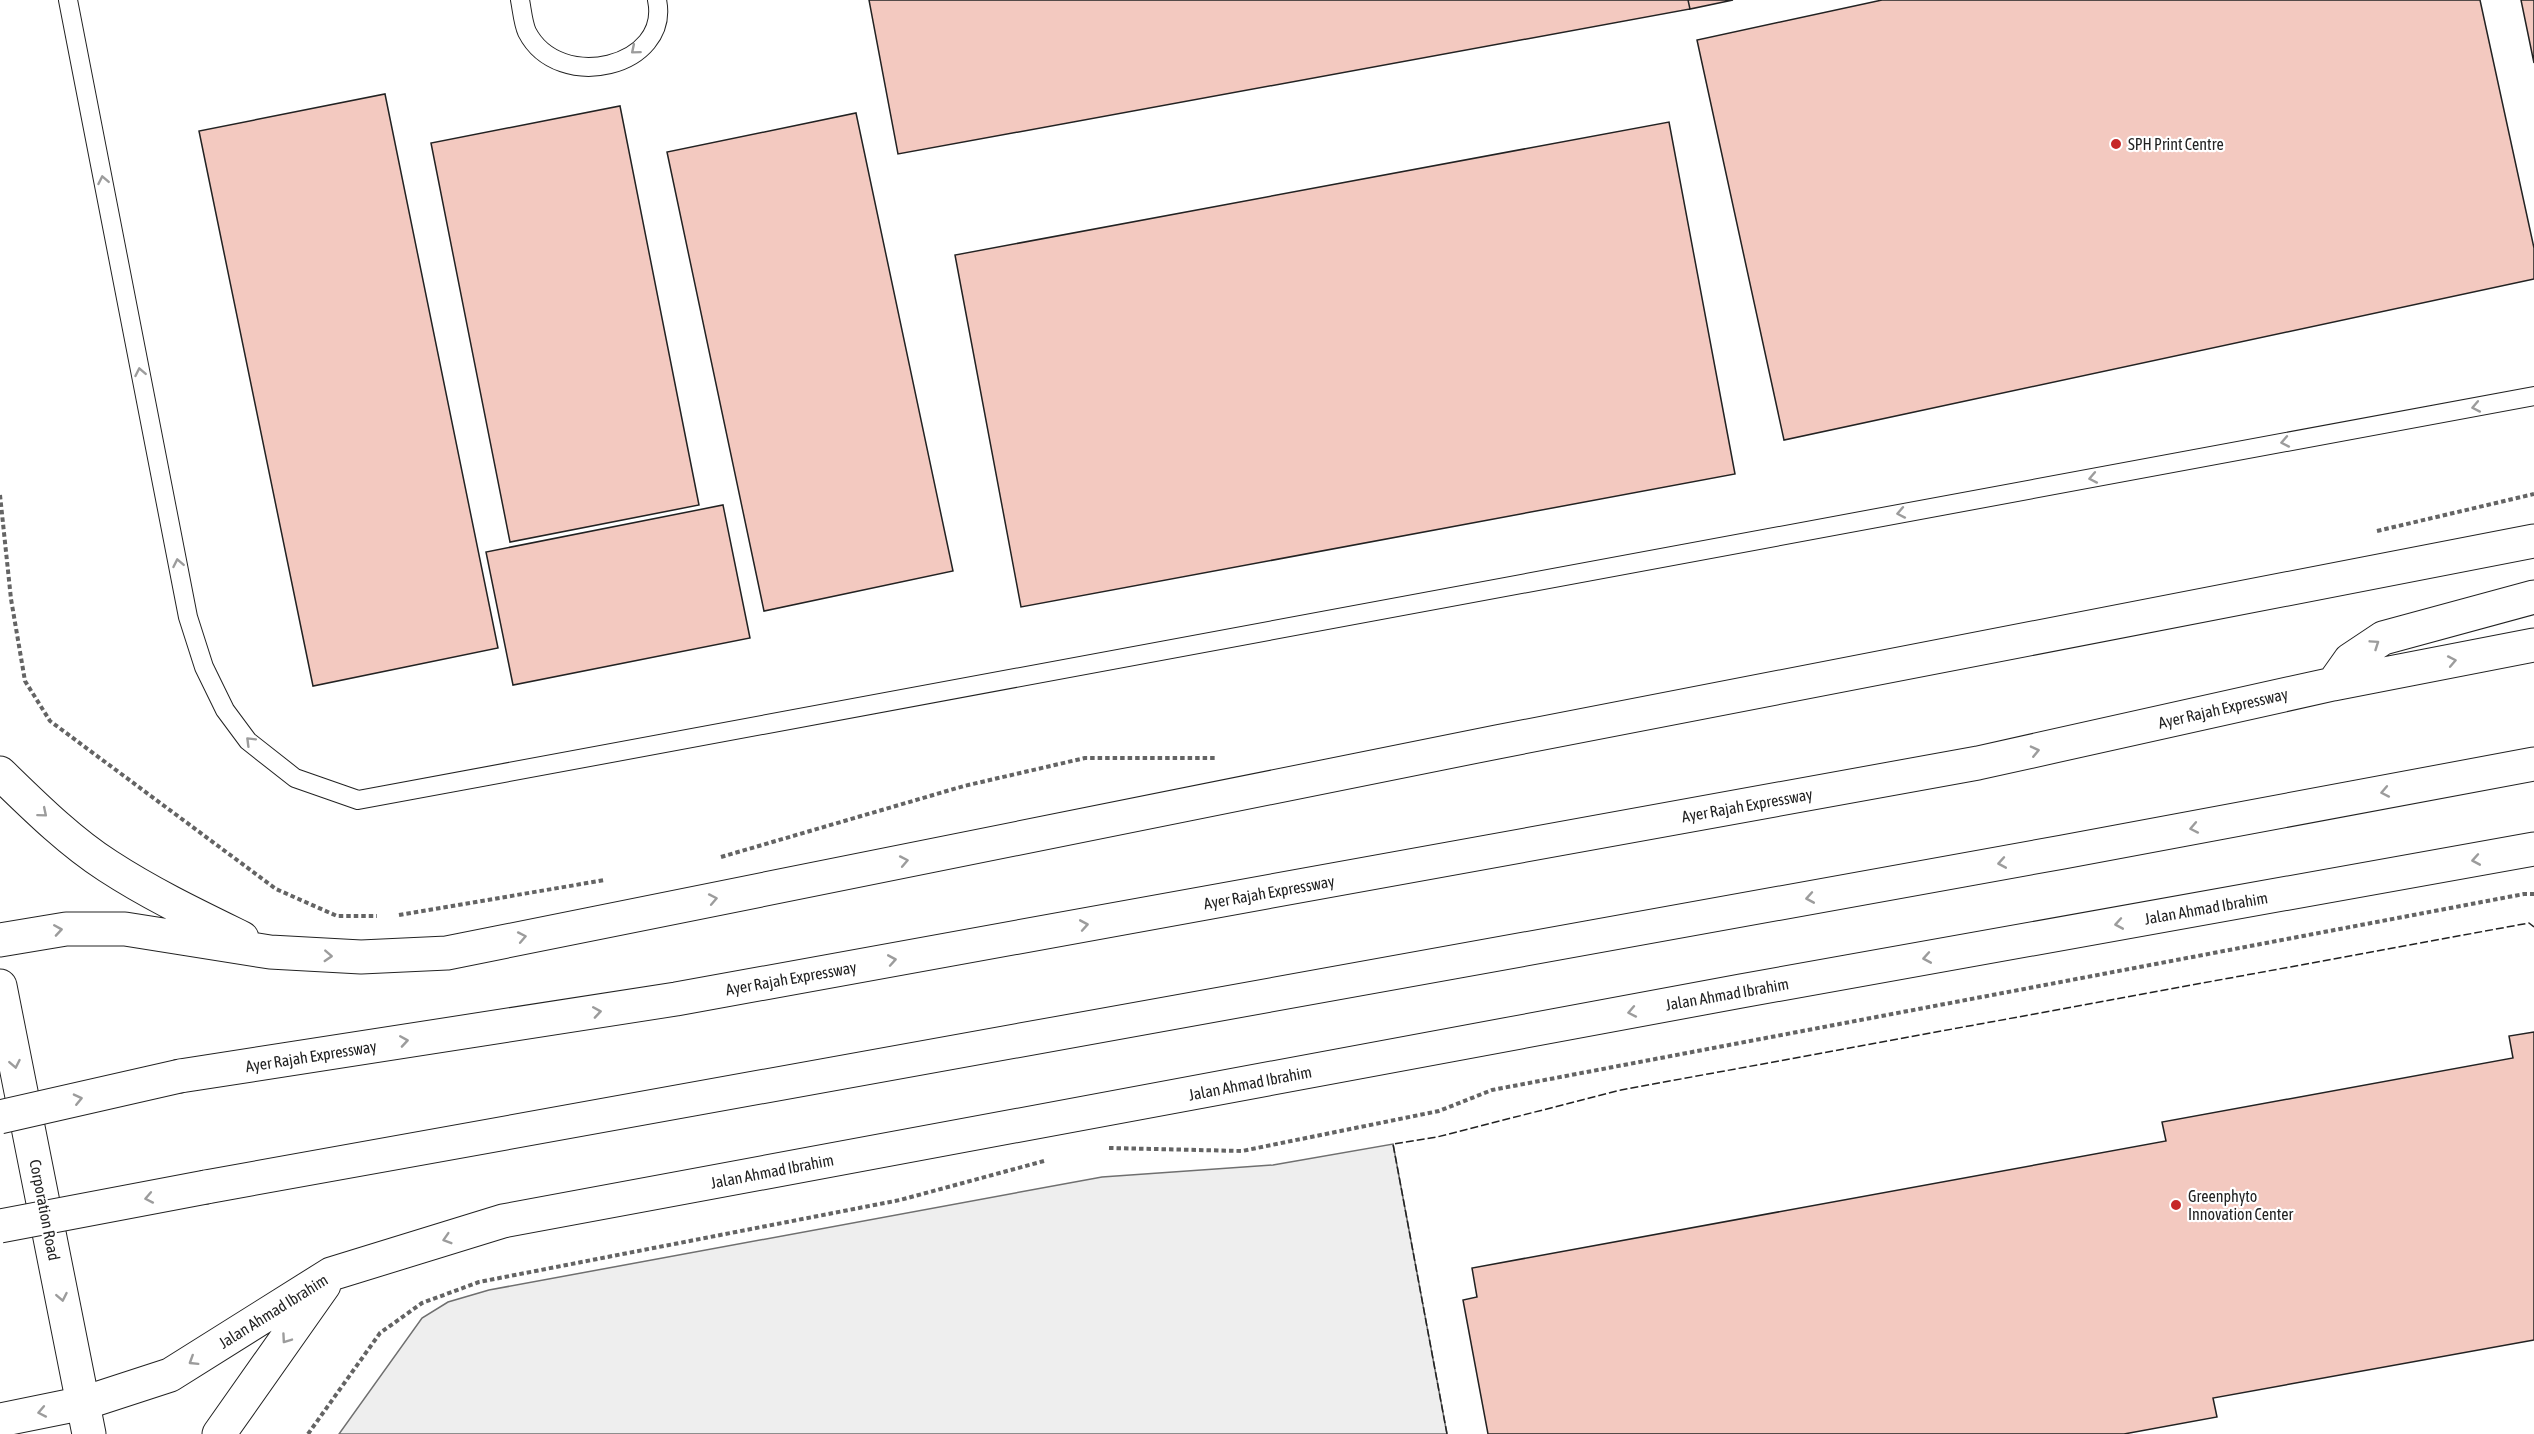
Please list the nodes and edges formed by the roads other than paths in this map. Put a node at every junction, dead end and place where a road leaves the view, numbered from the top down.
1 (68, 0) edge
2 (520, 0) edge
3 (657, 0) edge
4 (2534, 396) edge
5 (2534, 541) edge
6 (2534, 597) edge
7 (2534, 645) edge
8 (2333, 684) junction
9 (2534, 764) edge
10 (2534, 772) edge
11 (0, 773) edge
12 (2443, 781) junction
13 (2534, 849) edge
14 (0, 940) edge
15 (270, 952) junction
16 (0, 986) edge
17 (0, 1117) edge
18 (0, 1226) edge
19 (331, 1274) junction
20 (87, 1419) edge
21 (0, 1420) edge
22 (219, 1434) edge

4 -> 1 lane
3 -> 2 lane
15 -> 5 main road
8 -> 6 main road
8 -> 7 main road, Ayer Rajah Expressway
17 -> 8 main road, Ayer Rajah Expressway, bridge
9 - 12 main road
10 - 12 main road
11 -> 15 main road
12 -> 18 main road, bridge
13 -> 19 main road, Jalan Ahmad Ibrahim
14 -> 15 main road
16 -> 20 main road, Corporation Road
19 -> 20 main road, Jalan Ahmad Ibrahim
19 -> 22 main road
20 -> 21 main road, Jalan Ahmad Ibrahim

